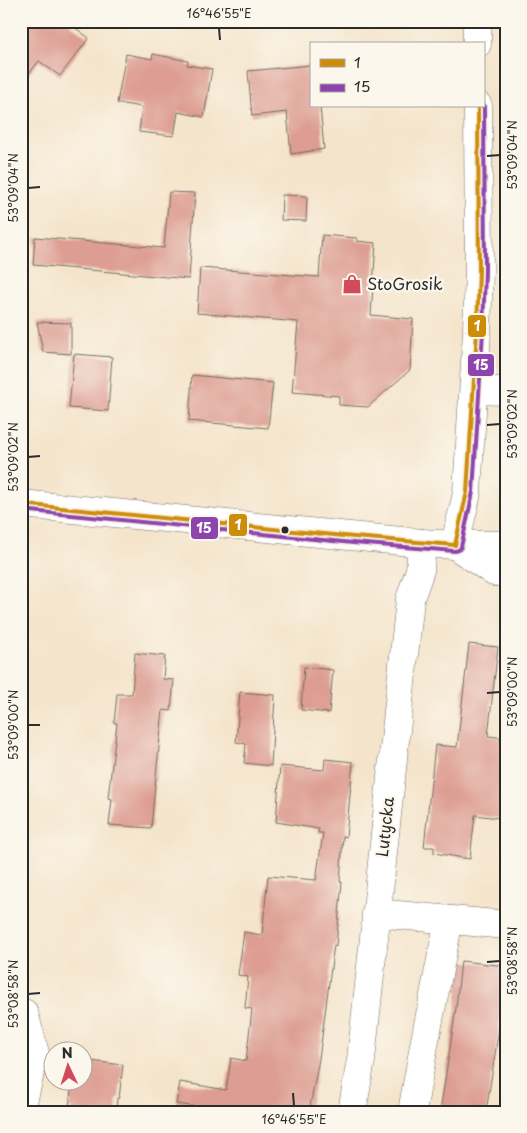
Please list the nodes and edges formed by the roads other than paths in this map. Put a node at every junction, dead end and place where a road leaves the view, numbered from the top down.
1 (477, 21) edge
2 (477, 42) edge
3 (478, 108) edge
4 (474, 390) junction
5 (506, 391) edge
6 (21, 504) edge
7 (422, 543) junction
8 (455, 545) junction
9 (506, 545) edge
10 (506, 573) edge
11 (376, 914) junction
12 (449, 920) junction
13 (506, 925) edge
14 (21, 1012) edge
15 (21, 1110) edge
16 (352, 1112) edge
17 (412, 1112) edge

1 - 2 street
3 - 4 street
4 - 5 street
4 - 8 street
6 - 7 street
7 - 8 street
7 - 11 street, Lutycka
8 - 9 street
8 - 10 street
11 - 12 street
11 - 16 street, Lutycka
12 - 13 street
12 - 17 street
14 - 15 street

